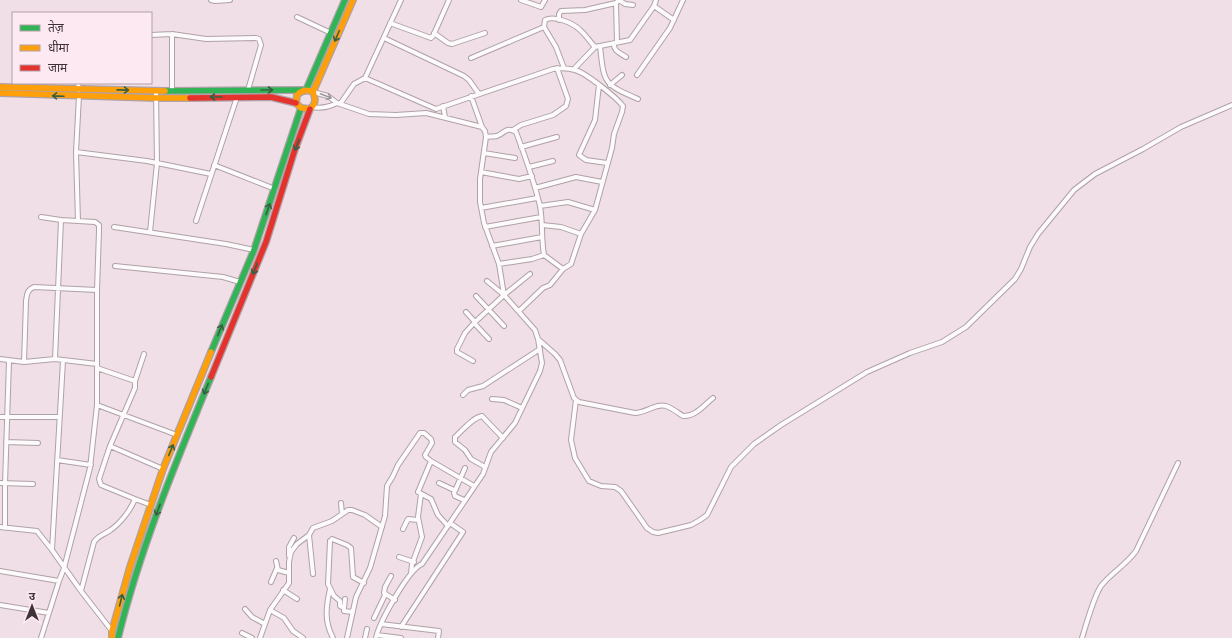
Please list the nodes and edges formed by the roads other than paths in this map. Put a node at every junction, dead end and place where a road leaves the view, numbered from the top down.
1 (211, 0) edge
2 (230, 0) edge
3 (345, 0) edge
4 (353, 0) edge
5 (401, 0) edge
6 (449, 0) edge
7 (521, 0) edge
8 (545, 0) edge
9 (656, 0) edge
10 (683, 0) edge
11 (618, 1) edge
12 (633, 5) dead end
13 (654, 6) junction
14 (298, 17) dead end
15 (559, 20) junction
16 (674, 20) junction
17 (390, 24) junction
18 (544, 27) junction
19 (331, 33) junction
20 (434, 33) junction
21 (485, 33) dead end
22 (172, 34) junction
23 (152, 35) edge
24 (385, 36) junction
25 (615, 42) junction
26 (597, 47) junction
27 (626, 57) dead end
28 (471, 58) dead end
29 (557, 68) junction
30 (564, 68) junction
31 (574, 69) junction
32 (622, 75) dead end
33 (637, 75) dead end
34 (365, 78) junction
35 (78, 84) edge
36 (101, 84) edge
37 (599, 85) junction
38 (610, 85) junction
39 (0, 87) edge
40 (79, 90) junction
41 (101, 90) junction
42 (248, 90) junction
43 (304, 90) junction
44 (156, 91) junction
45 (172, 91) junction
46 (313, 92) junction
47 (0, 93) edge
48 (479, 94) junction
49 (79, 96) junction
50 (471, 96) junction
51 (237, 97) junction
52 (156, 98) junction
53 (638, 99) dead end
54 (296, 103) junction
55 (339, 103) junction
56 (1232, 105) edge
57 (443, 106) junction
58 (301, 108) junction
59 (311, 108) junction
60 (436, 109) junction
61 (426, 113) junction
62 (445, 117) junction
63 (482, 126) junction
64 (510, 130) junction
65 (486, 137) junction
66 (557, 137) dead end
67 (521, 147) junction
68 (76, 152) junction
69 (484, 153) junction
70 (515, 158) dead end
71 (553, 161) dead end
72 (157, 163) junction
73 (607, 163) junction
74 (214, 165) junction
75 (529, 167) junction
76 (481, 172) junction
77 (212, 174) junction
78 (530, 177) junction
79 (602, 182) junction
80 (535, 188) junction
81 (275, 189) junction
82 (536, 198) junction
83 (540, 206) junction
84 (481, 208) junction
85 (595, 210) junction
86 (41, 217) dead end
87 (540, 217) junction
88 (60, 220) junction
89 (78, 221) junction
90 (196, 221) dead end
91 (542, 225) junction
92 (114, 226) dead end
93 (486, 227) junction
94 (150, 232) junction
95 (581, 234) junction
96 (542, 237) junction
97 (492, 246) junction
98 (254, 250) junction
99 (544, 255) junction
100 (499, 264) junction
101 (115, 266) dead end
102 (563, 269) junction
103 (530, 274) dead end
104 (487, 281) dead end
105 (240, 282) junction
106 (58, 288) junction
107 (97, 290) junction
108 (504, 295) junction
109 (476, 296) dead end
110 (488, 309) junction
111 (519, 311) junction
112 (466, 312) dead end
113 (475, 323) junction
114 (504, 326) dead end
115 (489, 339) dead end
116 (538, 339) junction
117 (540, 348) junction
118 (144, 354) dead end
119 (0, 359) edge
120 (55, 359) junction
121 (9, 361) junction
122 (63, 361) junction
123 (473, 361) dead end
124 (24, 362) junction
125 (97, 366) junction
126 (135, 381) junction
127 (463, 395) dead end
128 (713, 398) dead end
129 (492, 399) dead end
130 (576, 400) junction
131 (97, 406) junction
132 (522, 408) junction
133 (123, 415) junction
134 (0, 417) edge
135 (7, 417) junction
136 (59, 417) junction
137 (177, 435) junction
138 (503, 438) junction
139 (6, 442) junction
140 (38, 443) dead end
141 (110, 446) junction
142 (57, 460) junction
143 (431, 461) junction
144 (1178, 464) dead end
145 (91, 465) junction
146 (485, 467) junction
147 (465, 468) dead end
148 (163, 469) junction
149 (461, 477) junction
150 (440, 483) dead end
151 (2, 484) edge
152 (33, 484) dead end
153 (474, 486) junction
154 (454, 490) junction
155 (421, 494) junction
156 (135, 499) junction
157 (464, 500) junction
158 (341, 503) dead end
159 (151, 505) junction
160 (342, 514) junction
161 (418, 520) junction
162 (449, 525) junction
163 (0, 527) edge
164 (382, 527) junction
165 (5, 528) junction
166 (403, 528) dead end
167 (308, 535) junction
168 (294, 538) dead end
169 (52, 550) junction
170 (399, 557) dead end
171 (276, 561) dead end
172 (289, 562) junction
173 (414, 562) junction
174 (64, 568) junction
175 (277, 568) junction
176 (0, 571) edge
177 (289, 572) junction
178 (411, 573) junction
179 (313, 574) dead end
180 (391, 576) dead end
181 (59, 581) junction
182 (271, 582) dead end
183 (364, 583) junction
184 (330, 589) junction
185 (283, 590) junction
186 (80, 591) junction
187 (385, 595) junction
188 (297, 599) dead end
189 (345, 599) dead end
190 (395, 600) junction
191 (0, 606) edge
192 (344, 608) junction
193 (245, 609) dead end
194 (270, 610) junction
195 (49, 612) junction
196 (352, 612) junction
197 (374, 618) dead end
198 (264, 624) junction
199 (381, 624) junction
200 (401, 627) junction
201 (367, 629) dead end
202 (112, 631) junction
203 (242, 633) dead end
204 (377, 636) edge
205 (41, 638) edge
206 (112, 638) edge
207 (118, 638) edge
208 (252, 638) edge
209 (260, 638) edge
210 (303, 638) edge
211 (333, 638) edge
212 (347, 638) edge
213 (365, 638) edge
214 (401, 638) edge
215 (438, 638) edge
216 (1082, 638) edge

1 - 2 street
3 - 19 main road
4 -> 46 main road
5 - 17 street
6 - 20 street
7 - 8 street
9 - 13 street
10 - 16 street
11 - 12 street
11 - 15 street
11 - 25 street
13 - 16 street
13 - 25 street
14 - 19 street
15 - 18 street
15 - 26 street
16 - 33 street
17 - 20 street
17 - 24 street
18 - 28 street
18 - 30 street
19 - 43 main road
20 - 21 street
22 - 23 street
22 - 42 street
22 - 45 street
24 - 34 street
24 - 48 street
25 - 26 street
25 - 27 street
26 - 31 street
26 - 38 street
29 - 30 street
29 - 48 street
29 - 64 street
30 - 31 street
31 - 37 street
32 - 38 street
34 - 55 street
34 - 60 street
35 - 40 street
36 - 41 street
37 - 73 street
37 - 73 street
38 - 53 street
39 - 40 main road
40 - 41 main road
41 -> 44 main road
42 -> 43 main road
42 - 45 main road
43 - 46 main road
43 - 54 main road
44 - 45 main road
44 - 52 street
46 -> 55 street
46 - 59 main road
49 -> 47 main road
48 - 50 street
49 - 52 main road
49 - 68 street
50 - 57 street
50 - 63 street
51 -> 52 main road
51 - 54 main road
51 - 74 street
52 - 72 street
54 - 58 main road
55 - 59 street
55 - 61 street
56 - 130 street
57 - 60 street
57 - 62 street
58 - 59 main road
58 - 81 main road
59 -> 207 main road
60 - 61 street
61 - 62 street
62 - 63 street
63 - 65 street
64 - 65 street
64 - 67 street
65 - 69 street
66 - 67 street
67 - 75 street
68 - 72 street
68 - 89 street
69 - 70 street
69 - 76 street
71 - 75 street
72 - 77 street
72 - 94 street
73 - 79 street
74 - 77 street
74 - 81 street
75 - 78 street
76 - 78 street
76 - 84 street
77 - 90 street
78 - 80 street
79 - 80 street
79 - 85 street
80 - 82 street
98 -> 81 main road
82 - 83 street
82 - 84 street
83 - 85 street
83 - 87 street
84 - 93 street
85 - 95 street
86 - 88 street
87 - 91 street
87 - 93 street
88 - 89 street
88 - 106 street
89 - 107 street
91 - 95 street
91 - 96 street
92 - 94 street
93 - 97 street
94 - 98 street
95 - 102 street
96 - 97 street
96 - 99 street
97 - 100 street
98 - 105 main road
99 - 100 street
99 - 102 street
100 - 108 street
101 - 105 street
102 - 111 street
103 - 108 street
104 - 108 street
137 -> 105 main road
106 - 107 street
106 - 120 street
106 - 124 street
107 - 125 street
108 - 110 street
108 - 111 street
109 - 110 street
110 - 113 street
110 - 114 street
111 - 116 street
112 - 113 street
113 - 115 street
113 - 123 street
116 - 117 street
116 - 130 street
117 - 127 street
117 - 132 street
118 - 126 street
119 - 121 street
120 - 122 street
120 - 124 street
121 - 124 street
121 - 135 street
122 - 125 street
122 - 136 street
125 - 126 street
125 - 131 street
126 - 133 street
128 - 130 street
129 - 132 street
131 - 133 street
131 - 145 street
132 - 138 street
133 - 137 street
133 - 141 street
134 - 135 street
135 - 136 street
135 - 139 street
136 - 142 street
148 -> 137 main road
138 - 146 street
138 - 146 street
139 - 140 street
139 - 151 street
141 - 148 street
141 - 156 street
142 - 145 street
142 - 169 street
143 - 149 street
143 - 155 street
143 - 164 street
144 - 216 street
145 - 174 street
146 - 153 street
147 - 149 street
148 - 159 main road
149 - 153 street
149 - 154 street
150 - 154 street
151 - 152 street
151 - 165 street
153 - 157 street
154 - 157 street
155 - 161 street
155 - 162 street
156 - 159 street
156 - 186 street
157 - 162 street
158 - 160 street
202 -> 159 main road
160 - 164 street
160 - 167 street
161 - 166 street
161 - 173 street
162 - 178 street
162 - 200 street
163 - 165 street
164 - 183 street
165 - 169 street
167 - 172 street
167 - 179 street
168 - 172 street
169 - 174 street
170 - 173 street
171 - 175 street
172 - 177 street
173 - 178 street
174 - 181 street
174 - 186 street
175 - 177 street
175 - 182 street
176 - 181 street
177 - 185 street
178 - 190 street
180 - 187 street
181 - 195 street
183 - 184 street
183 - 196 street
184 - 192 street
184 - 211 street
185 - 188 street
185 - 194 street
186 - 202 street
187 - 190 street
187 - 197 street
189 - 192 street
190 - 199 street
191 - 195 street
192 - 196 street
193 - 198 street
194 - 198 street
194 - 210 street
195 - 205 street
196 - 212 street
198 - 209 street
199 - 200 street
199 - 204 street
200 - 215 street
201 - 213 street
202 - 206 main road
203 - 208 street
204 - 214 street

